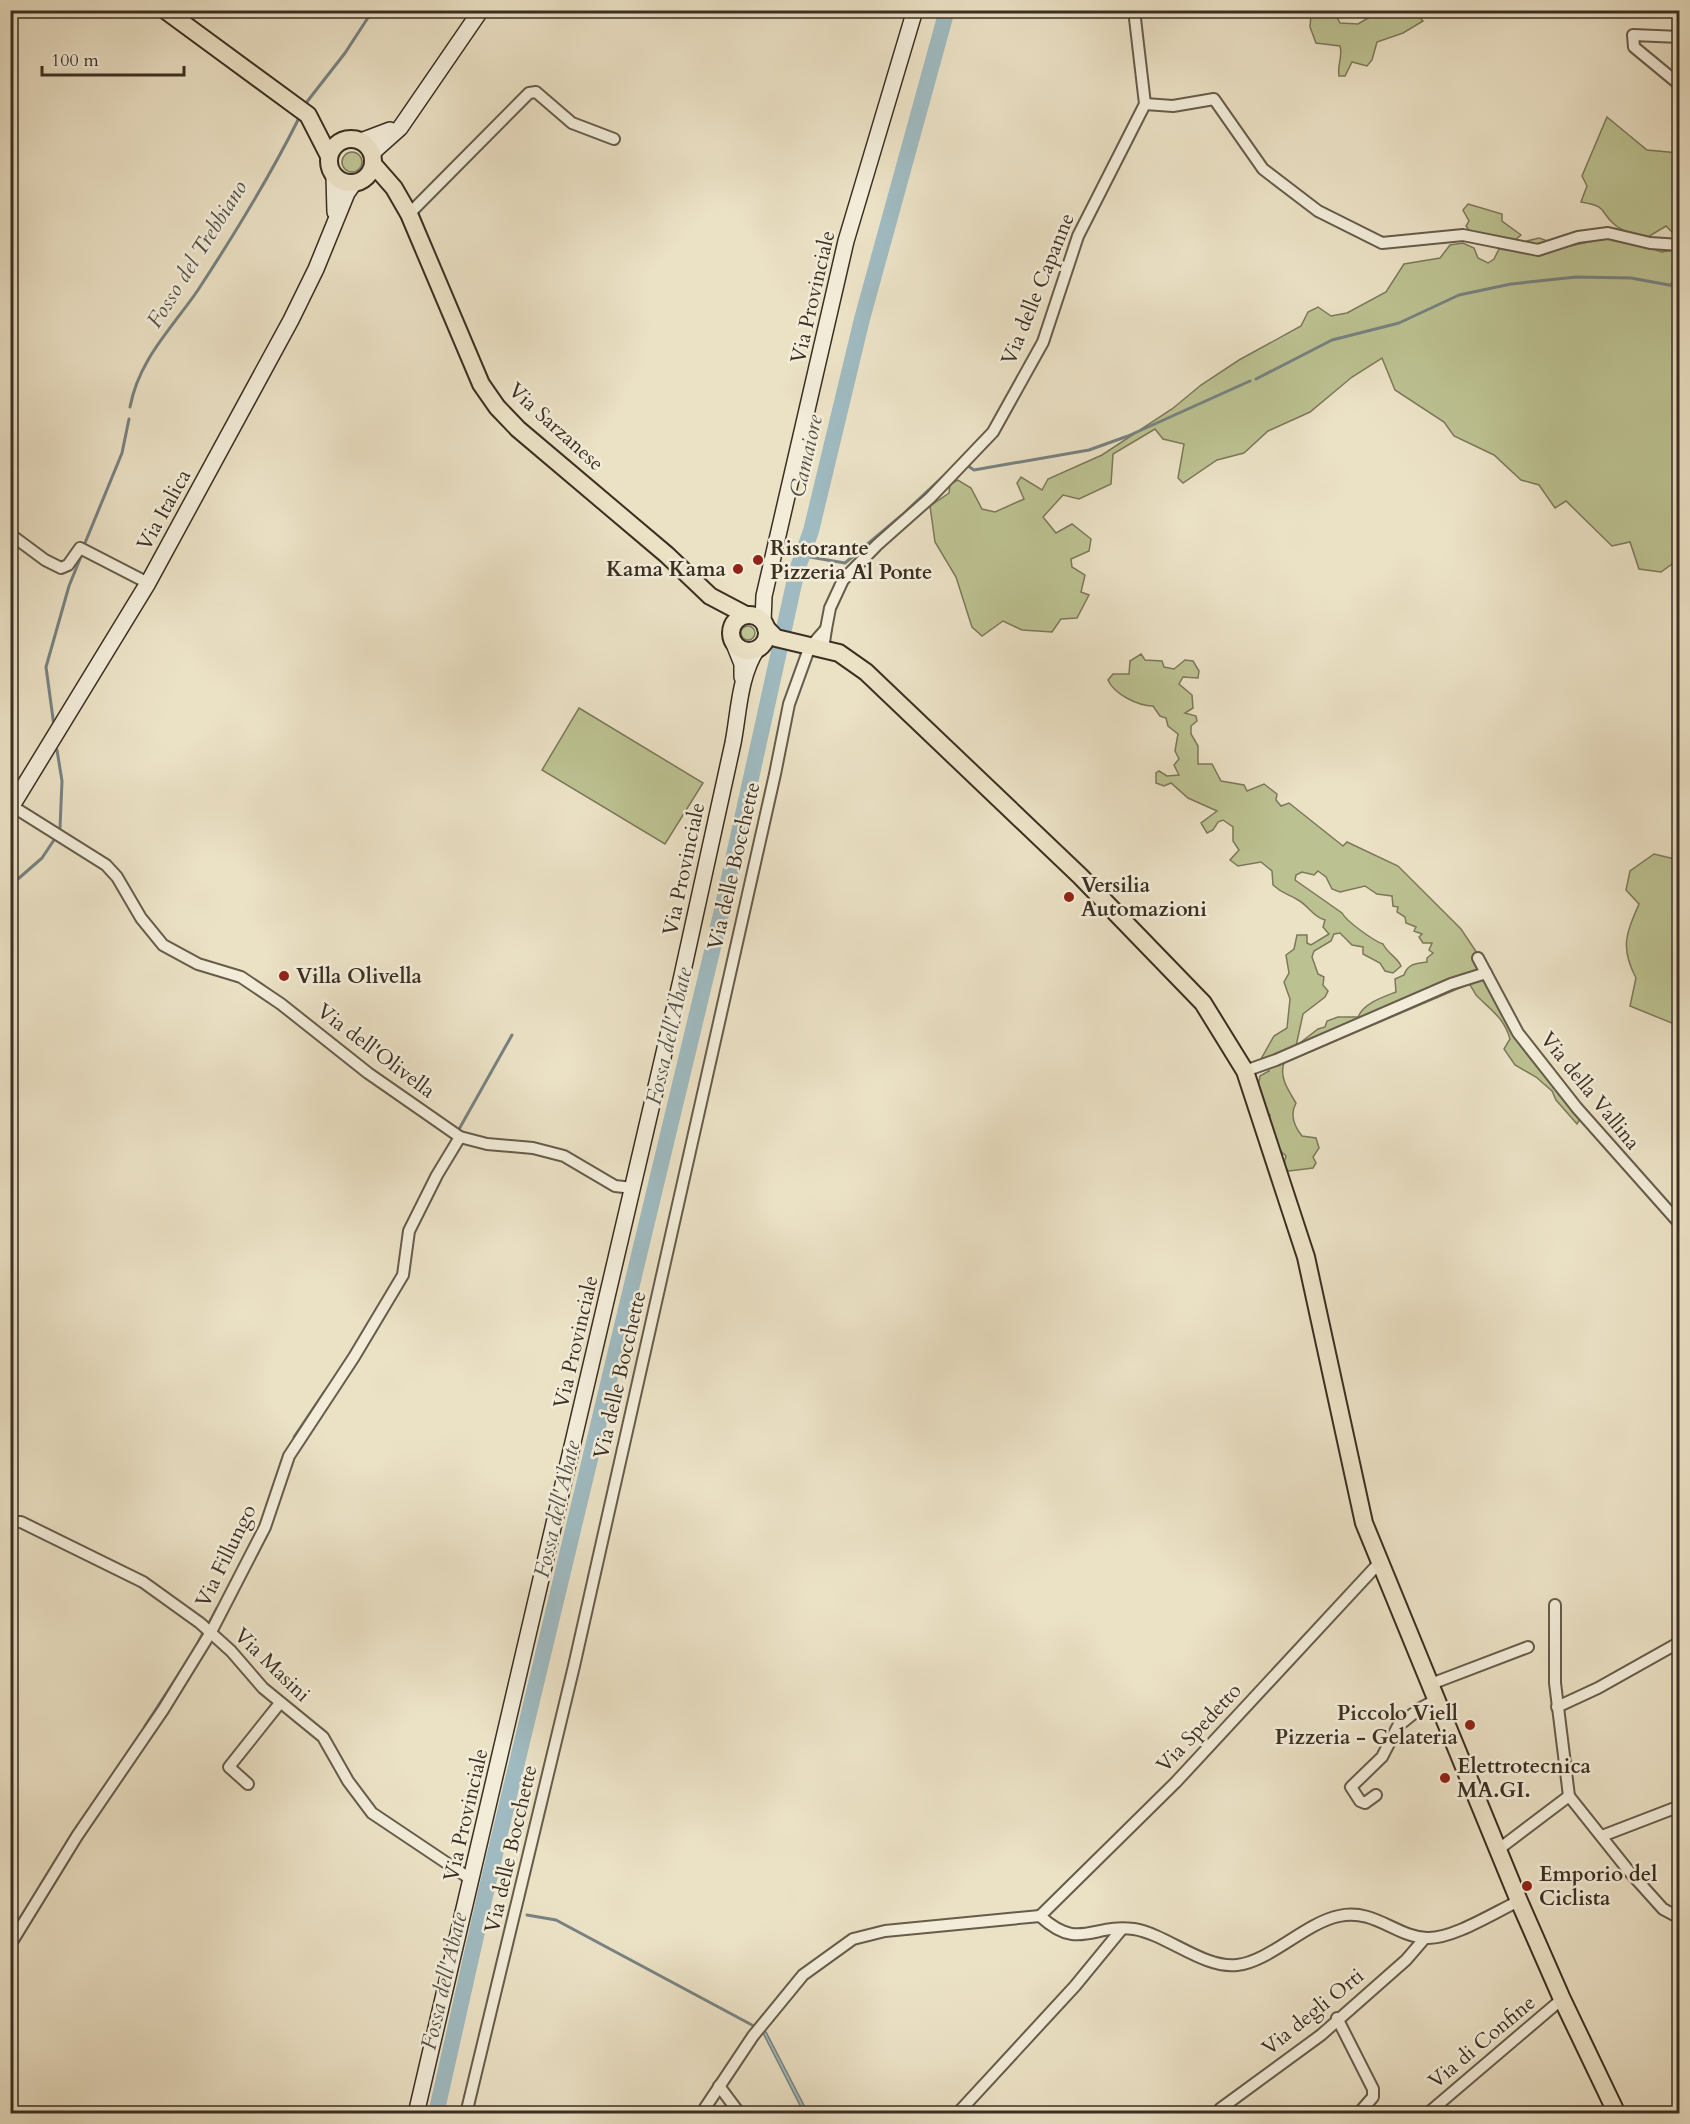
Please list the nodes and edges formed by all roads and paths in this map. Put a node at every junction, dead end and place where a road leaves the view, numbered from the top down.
1 (165, 10) edge
2 (481, 10) edge
3 (915, 10) edge
4 (1134, 10) edge
5 (1680, 37) edge
6 (1680, 86) edge
7 (1145, 104) junction
8 (314, 122) junction
9 (614, 139) dead end
10 (344, 140) junction
11 (369, 153) junction
12 (329, 156) junction
13 (334, 176) junction
14 (357, 182) junction
15 (394, 188) junction
16 (409, 214) junction
17 (336, 220) junction
18 (1680, 245) edge
19 (10, 534) edge
20 (148, 583) junction
21 (710, 596) junction
22 (760, 630) junction
23 (733, 638) junction
24 (813, 646) junction
25 (743, 683) junction
26 (11, 808) edge
27 (1478, 958) dead end
28 (1486, 973) junction
29 (1245, 1071) junction
30 (460, 1137) junction
31 (633, 1188) junction
32 (1680, 1224) edge
33 (10, 1522) edge
34 (1380, 1562) junction
35 (1555, 1605) dead end
36 (211, 1632) junction
37 (1680, 1642) edge
38 (1528, 1647) dead end
39 (1434, 1692) junction
40 (280, 1703) junction
41 (1557, 1707) junction
42 (248, 1784) dead end
43 (1376, 1795) dead end
44 (1569, 1796) junction
45 (1680, 1806) edge
46 (1602, 1836) junction
47 (1499, 1849) junction
48 (472, 1880) junction
49 (1520, 1901) junction
50 (1040, 1916) junction
51 (1680, 1918) edge
52 (1121, 1930) junction
53 (1425, 1938) junction
54 (10, 1945) edge
55 (1562, 1999) junction
56 (1337, 2018) junction
57 (719, 2086) junction
58 (1220, 2109) dead end
59 (416, 2114) edge
60 (466, 2114) edge
61 (701, 2114) edge
62 (740, 2114) edge
63 (957, 2114) edge
64 (1358, 2114) edge
65 (1427, 2114) edge
66 (1617, 2114) edge

1 - 8 main road
2 - 11 main road
3 - 22 main road, Via Provinciale
4 - 7 street
5 - 6 street
7 - 18 street
7 - 24 street, Via delle Capanne
8 - 10 main road
8 - 12 main road
9 - 16 street
10 - 11 main road
10 - 12 main road
11 - 14 main road
11 - 15 main road, Via Sarzanese
12 - 13 main road
13 - 14 main road
13 - 17 main road, Via Italica
14 - 15 main road
14 - 17 main road, Via Italica
15 - 16 main road, Via Sarzanese
16 - 21 main road, Via Sarzanese
17 - 20 main road, Via Italica
19 - 20 street
20 - 26 main road, Via Italica
21 - 22 main road, Via Sarzanese
21 - 23 main road, Via Sarzanese
22 - 23 main road
22 - 23 main road
22 - 24 main road
22 - 25 main road, Via Provinciale
23 - 25 main road, Via Provinciale
24 - 29 main road
24 - 60 street, Via delle Bocchette
25 - 31 main road, Via Provinciale
26 - 30 street, Via dell'Olivella
27 - 28 street, Via della Vallina
28 - 29 street
28 - 32 street, Via della Vallina
29 - 34 main road
30 - 31 street, Via dell'Olivella
30 - 36 street, Via Fillungo
31 - 48 main road, Via Provinciale
33 - 36 street, Via Masini
34 - 39 main road
34 - 50 street, Via Spedetto
35 - 41 street
36 - 40 street, Via Masini
36 - 54 street, Via Fillungo
37 - 41 street
38 - 39 street
39 - 43 street
39 - 47 main road
40 - 42 street
40 - 48 street, Via Masini
41 - 44 street
44 - 46 street
44 - 47 street
45 - 46 street
46 - 51 street
47 - 49 main road
48 - 59 main road, Via Provinciale
49 - 53 street
49 - 55 main road
50 - 52 street
50 - 57 street
52 - 53 street
52 - 63 street
53 - 56 street, Via degli Orti
55 - 65 street, Via di Confine
55 - 66 main road
56 - 58 street, Via degli Orti
56 - 64 street
57 - 61 street
57 - 62 street

